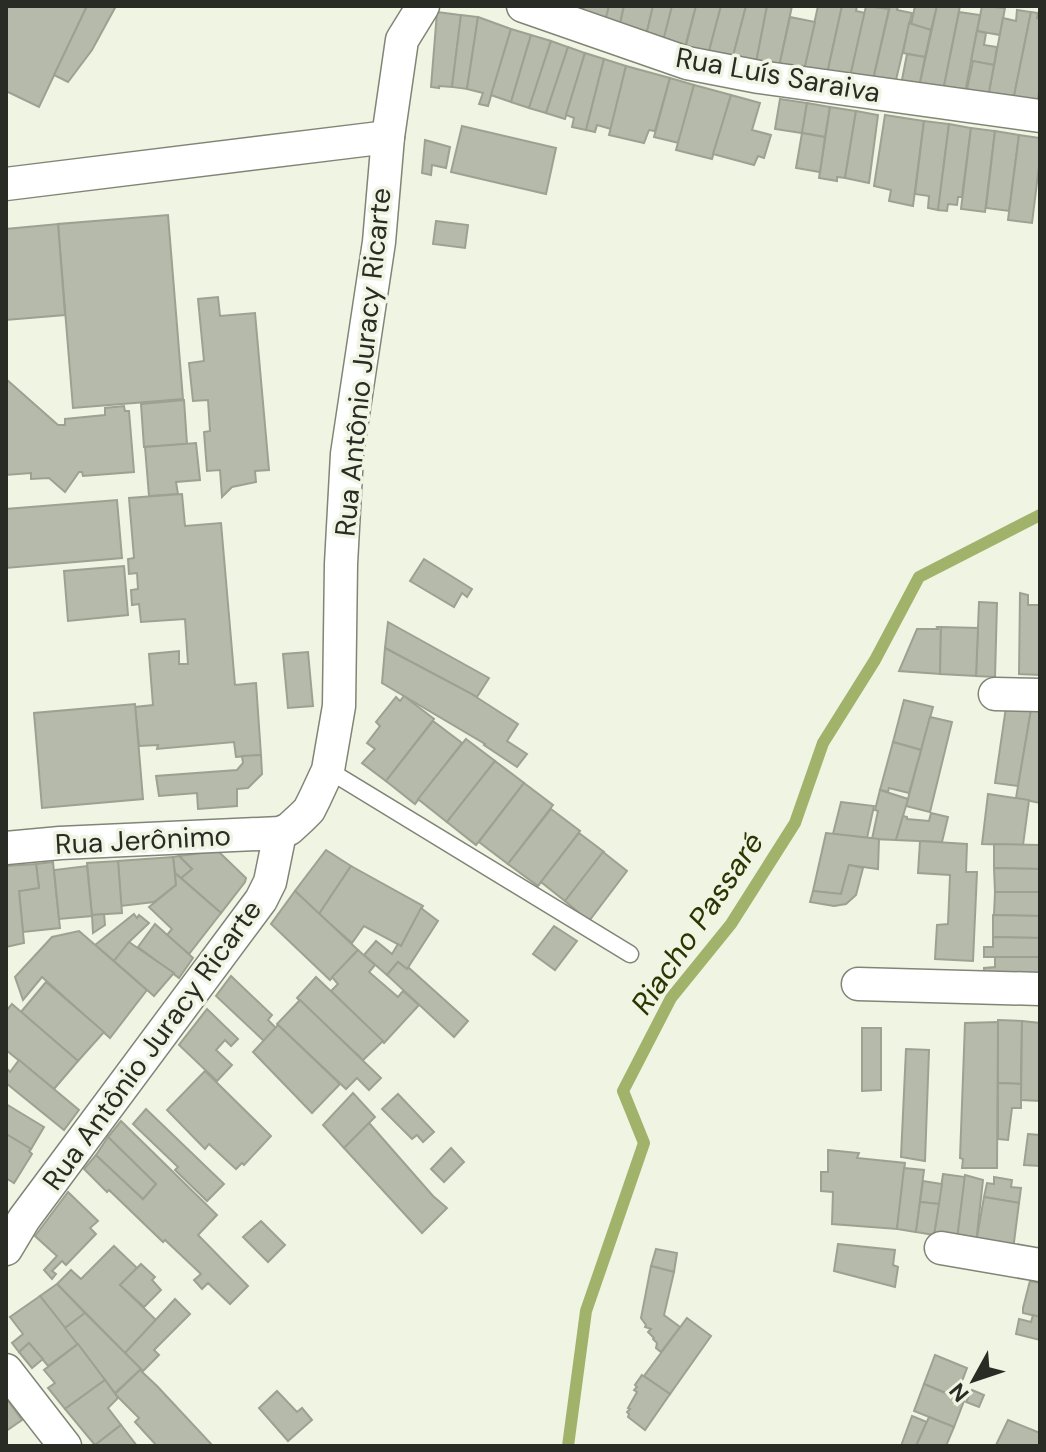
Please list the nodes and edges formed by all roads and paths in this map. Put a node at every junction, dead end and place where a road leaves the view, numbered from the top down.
1 (423, 6) edge
2 (523, 6) edge
3 (1040, 116) edge
4 (388, 137) junction
5 (6, 184) edge
6 (995, 694) dead end
7 (1040, 695) edge
8 (328, 770) junction
9 (280, 833) junction
10 (6, 848) edge
11 (630, 954) dead end
12 (858, 984) dead end
13 (1040, 989) edge
14 (941, 1248) dead end
15 (6, 1249) edge
16 (1040, 1265) edge
17 (6, 1370) edge
18 (65, 1446) edge

1 - 4 street, Rua Antônio Juracy Ricarte
2 - 3 street, Rua Luís Saraiva
4 - 5 street
4 - 8 street, Rua Antônio Juracy Ricarte
6 - 7 street
8 - 9 street, Rua Antônio Juracy Ricarte
8 - 11 lane
9 - 10 street, Rua Jerônimo
9 - 15 street, Rua Antônio Juracy Ricarte
12 - 13 street
14 - 16 street
17 - 18 street

